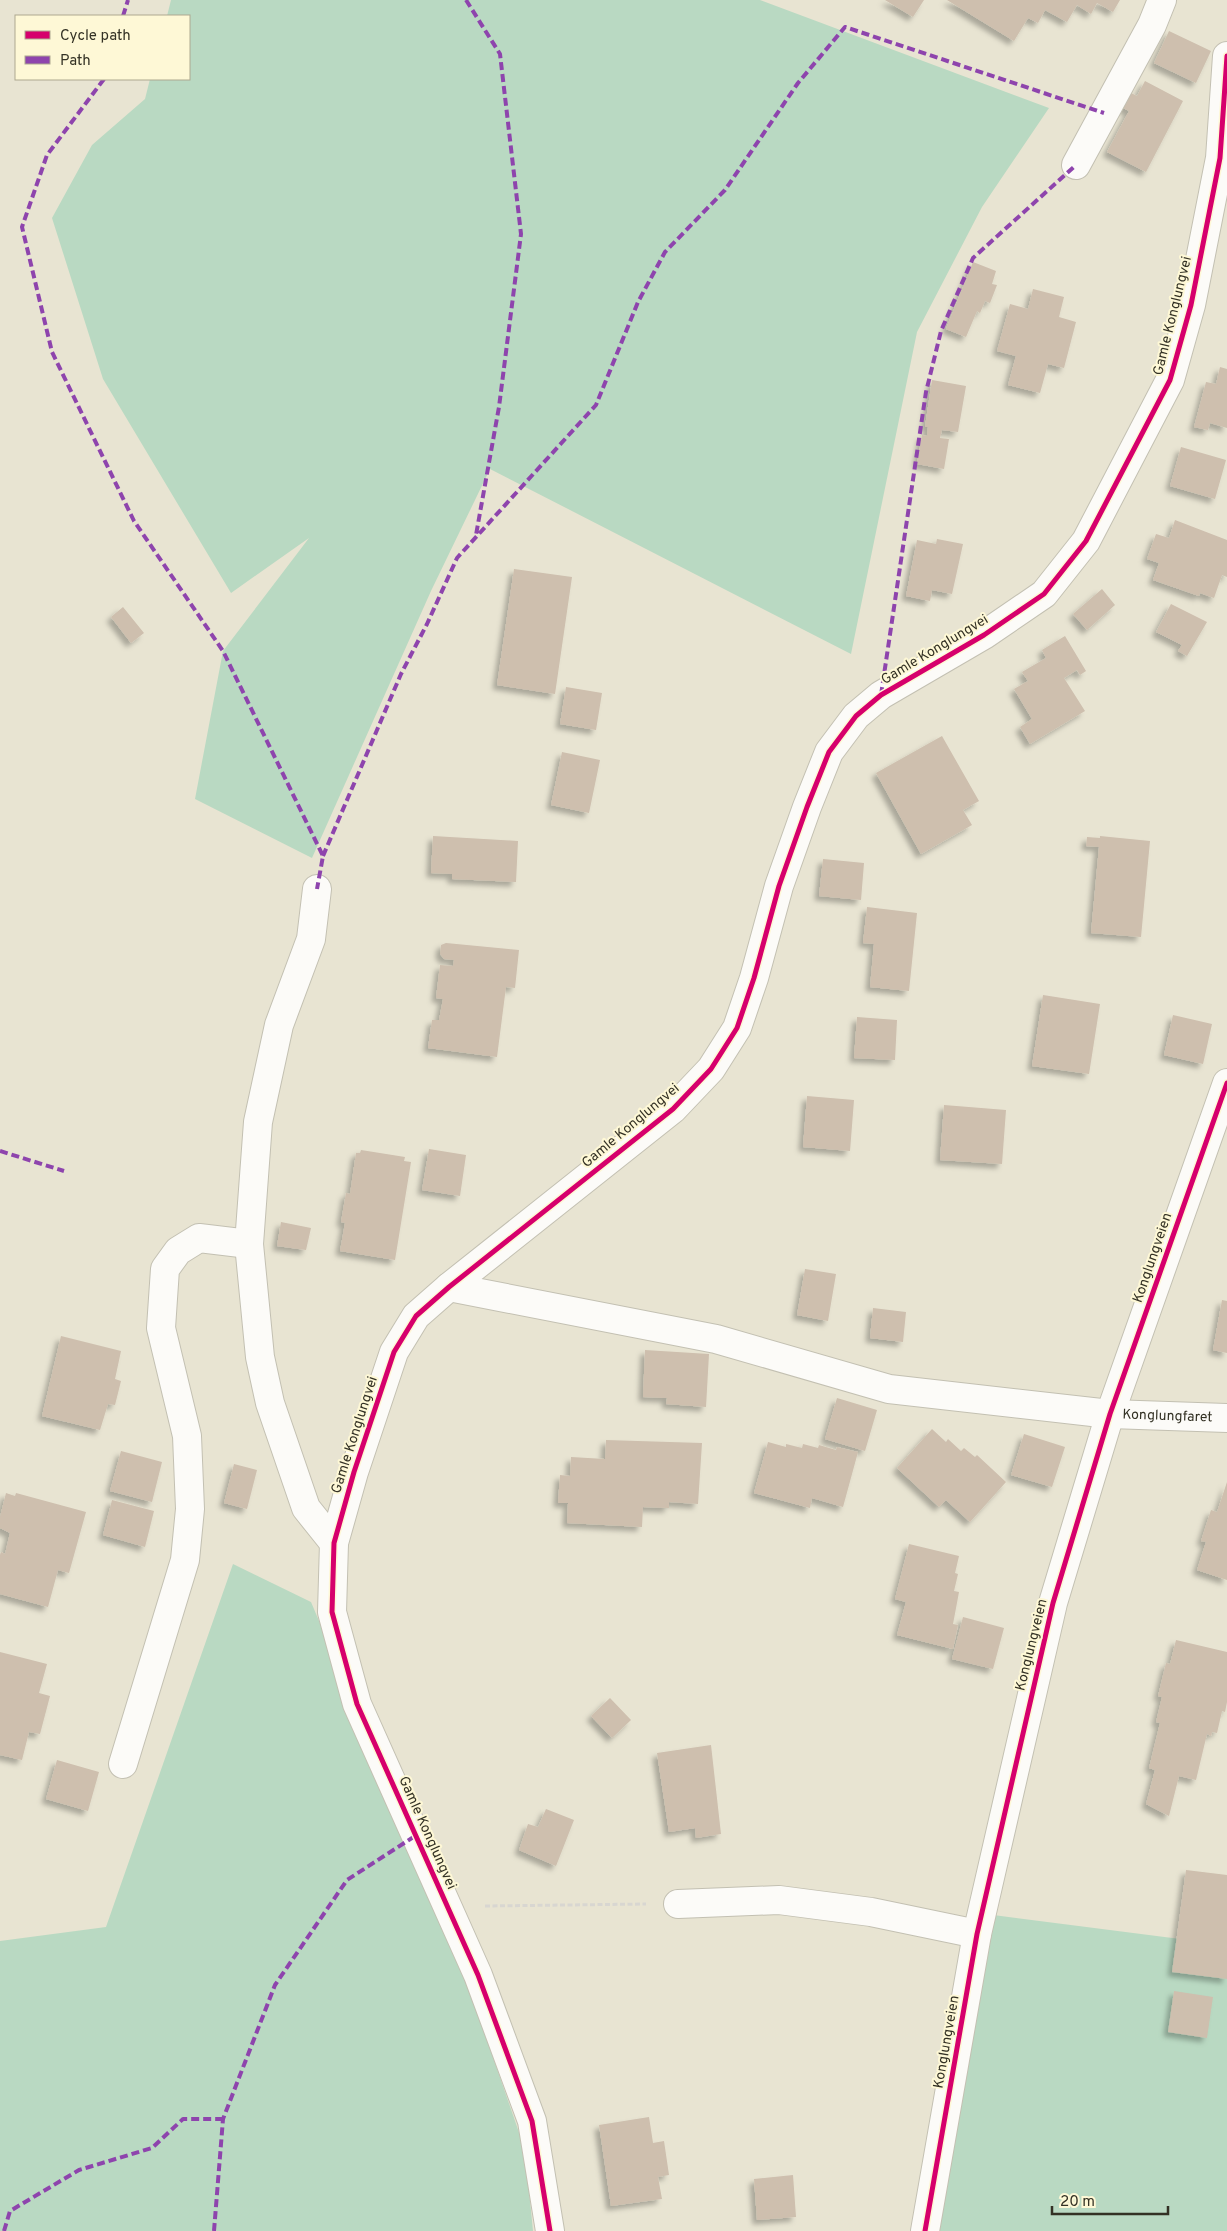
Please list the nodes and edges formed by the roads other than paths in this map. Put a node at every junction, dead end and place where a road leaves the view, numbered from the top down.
1 (1162, 0) edge
2 (1227, 56) edge
3 (1076, 165) dead end
4 (317, 889) dead end
5 (1227, 1083) edge
6 (249, 1244) junction
7 (449, 1286) junction
8 (1110, 1414) junction
9 (1227, 1418) edge
10 (334, 1543) junction
11 (123, 1764) dead end
12 (678, 1904) road end
13 (977, 1934) junction
14 (550, 2231) edge
15 (925, 2231) edge

1 - 3 street
2 - 7 street, Gamle Konglungvei
4 - 6 street
5 - 8 street, Konglungveien
6 - 10 street
6 - 11 street
7 - 8 street, Konglungfaret
7 - 10 street, Gamle Konglungvei
8 - 9 street, Konglungfaret
8 - 13 street, Konglungveien
10 - 14 street, Gamle Konglungvei
12 - 13 street
13 - 15 street, Konglungveien

